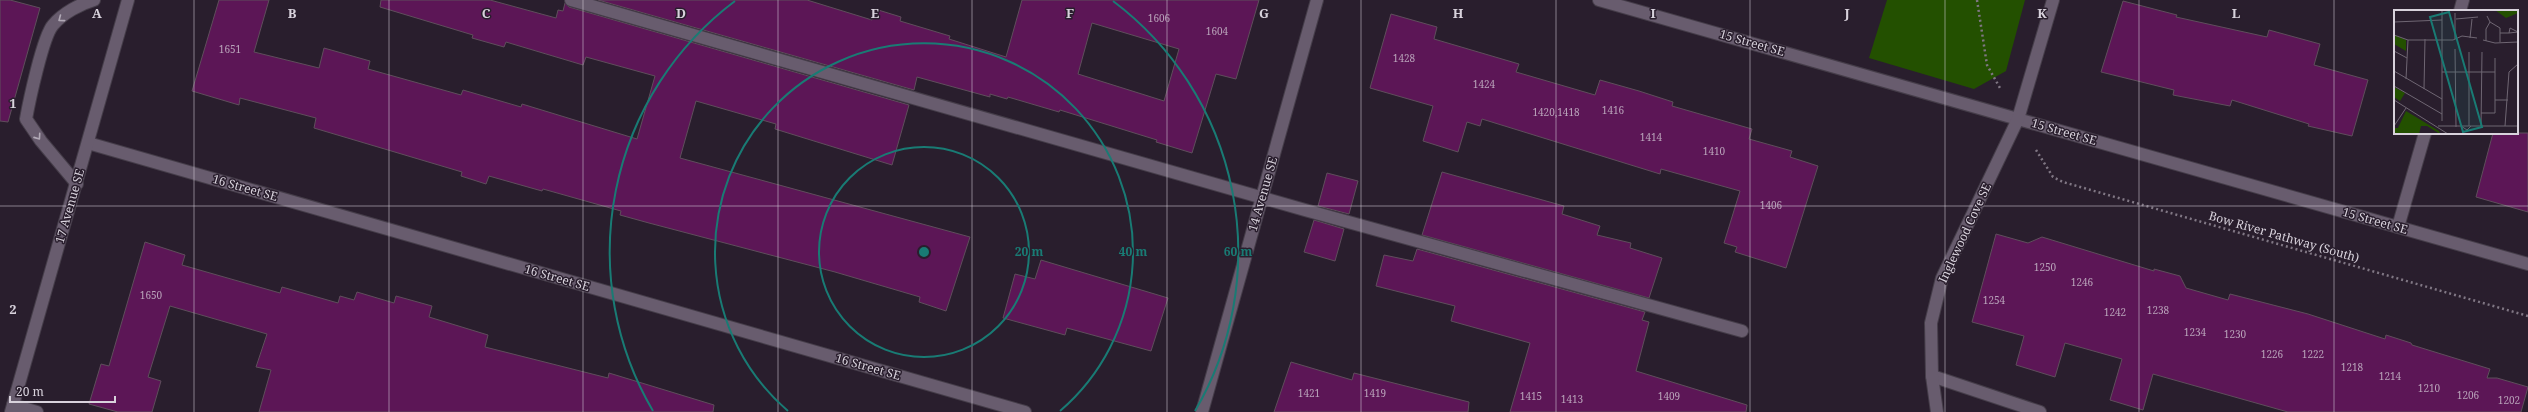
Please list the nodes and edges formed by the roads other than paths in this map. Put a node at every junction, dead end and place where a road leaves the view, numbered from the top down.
1 (94, 0) edge
2 (128, 0) edge
3 (571, 0) edge
4 (1317, 0) edge
5 (1599, 0) edge
6 (2052, 0) edge
7 (2463, 0) edge
8 (2460, 10) edge
9 (2018, 119) junction
10 (2425, 134) edge
11 (88, 143) junction
12 (77, 184) junction
13 (1262, 197) junction
14 (2398, 227) junction
15 (2528, 264) edge
16 (1742, 331) dead end
17 (1932, 376) junction
18 (12, 408) edge
19 (37, 412) edge
20 (1025, 412) edge
21 (1202, 412) edge
22 (1937, 412) edge
23 (2040, 412) edge

1 -> 12 street
2 - 11 street, 17 Avenue SE
3 - 13 street
4 - 13 street, 14 Avenue SE
5 - 9 street, 15 Street SE
6 - 9 street, Inglewood Cove SE
7 - 8 street
9 - 14 street, 15 Street SE
9 - 17 street, Inglewood Cove SE
10 - 14 street
11 - 12 street, 17 Avenue SE
11 - 20 street, 16 Street SE
12 - 18 street, 17 Avenue SE
13 - 16 street
13 - 21 street, 14 Avenue SE
14 - 15 street, 15 Street SE
17 - 22 street, Inglewood Cove SE
17 - 23 street
18 - 19 street

